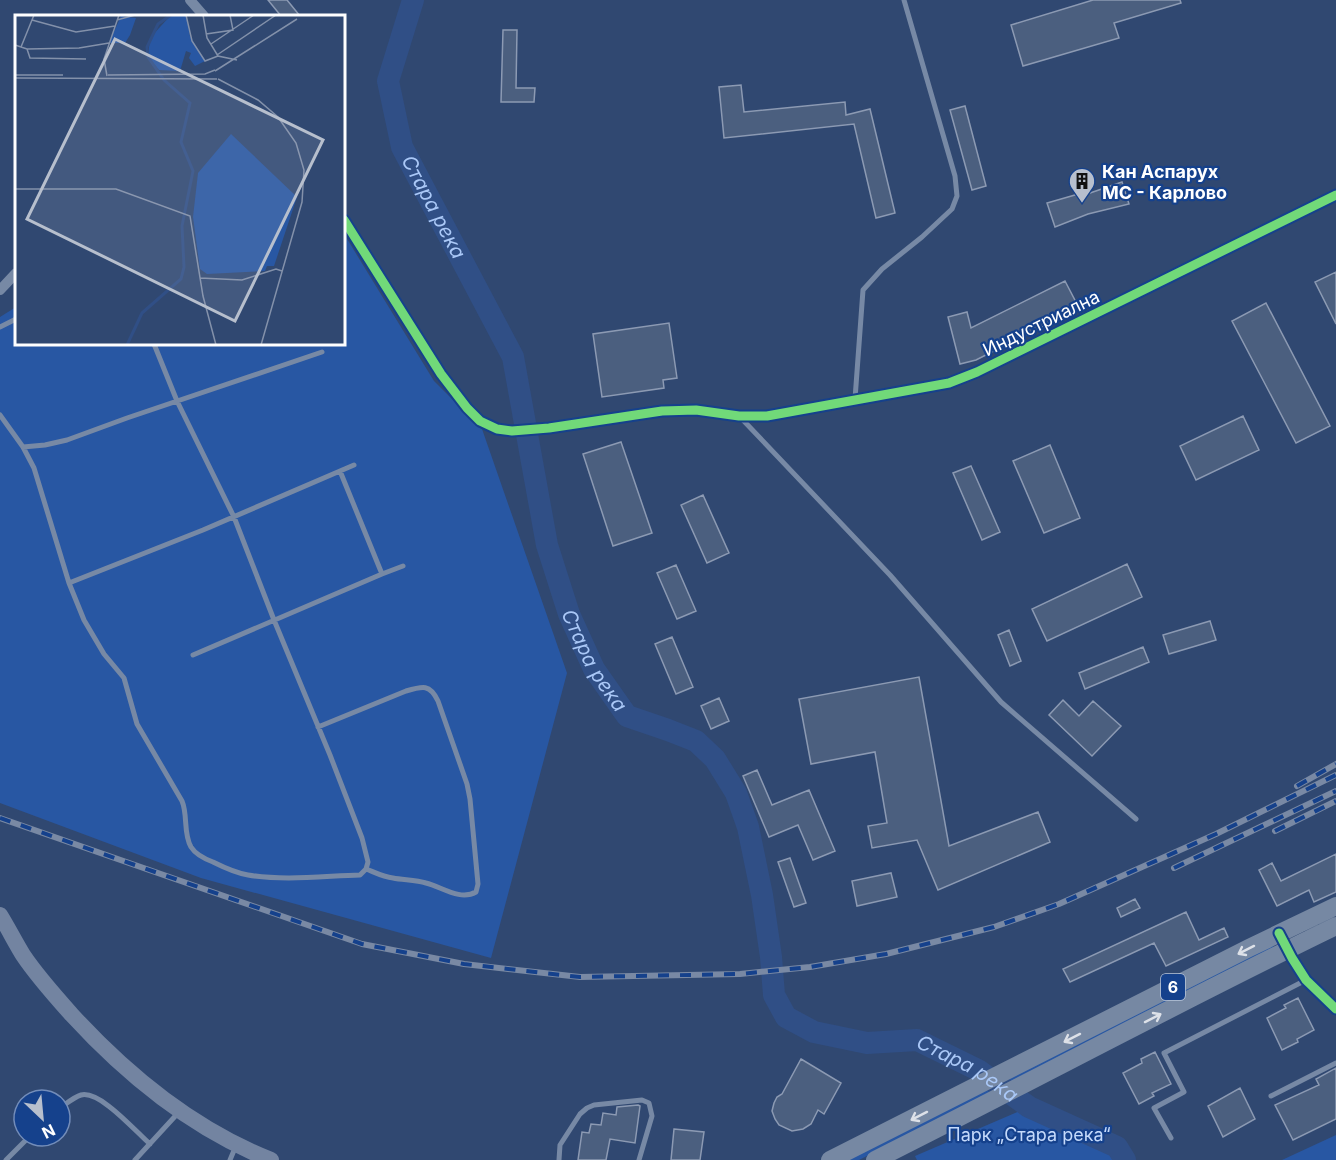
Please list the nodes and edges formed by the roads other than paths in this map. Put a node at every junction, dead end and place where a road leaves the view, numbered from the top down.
1 (190, 0) edge
2 (904, 0) edge
3 (203, 15) edge
4 (1336, 195) edge
5 (345, 222) edge
6 (15, 274) edge
7 (0, 290) edge
8 (15, 320) edge
9 (0, 327) edge
10 (154, 345) edge
11 (322, 352) dead end
12 (855, 399) junction
13 (177, 401) junction
14 (0, 416) edge
15 (740, 416) junction
16 (23, 447) junction
17 (354, 465) dead end
18 (340, 471) junction
19 (234, 517) junction
20 (403, 566) dead end
21 (382, 574) junction
22 (69, 584) junction
23 (274, 620) junction
24 (193, 655) dead end
25 (318, 727) junction
26 (1136, 819) dead end
27 (366, 869) junction
28 (1336, 906) edge
29 (0, 915) edge
30 (1336, 926) edge
31 (1283, 941) junction
32 (1306, 980) junction
33 (1336, 1009) edge
34 (1336, 1063) edge
35 (1271, 1096) dead end
36 (72, 1101) edge
37 (180, 1111) junction
38 (1171, 1138) dead end
39 (236, 1143) junction
40 (150, 1144) junction
41 (18, 1148) edge
42 (6, 1160) edge
43 (135, 1160) edge
44 (230, 1160) edge
45 (271, 1160) edge
46 (559, 1160) edge
47 (639, 1160) edge
48 (830, 1160) edge
49 (874, 1160) edge

1 - 3 street
2 - 12 lane
4 - 12 street, Индустриална
5 - 15 street, Индустриална
6 - 7 street
8 - 9 lane
10 - 13 lane
11 - 13 lane
12 - 15 street, Индустриална
13 - 16 lane
13 - 19 lane
14 - 16 lane
15 - 26 lane
16 - 22 lane
17 - 18 lane
18 - 19 lane
18 - 21 lane
19 - 22 lane
19 - 23 lane
20 - 21 lane
21 - 23 lane
22 - 27 lane
23 - 24 lane
23 - 25 lane
25 - 27 lane
25 - 27 lane
28 - 31 main road, 6
29 - 37 main road
30 - 31 main road, 6
31 - 32 street
31 -> 48 main road, 6
49 -> 31 main road, 6
32 - 33 street
32 - 38 lane
34 - 35 lane
36 - 40 lane
37 - 39 main road
37 - 40 lane
39 - 44 lane
39 - 45 main road
40 - 43 lane
41 - 42 lane
46 - 47 lane

